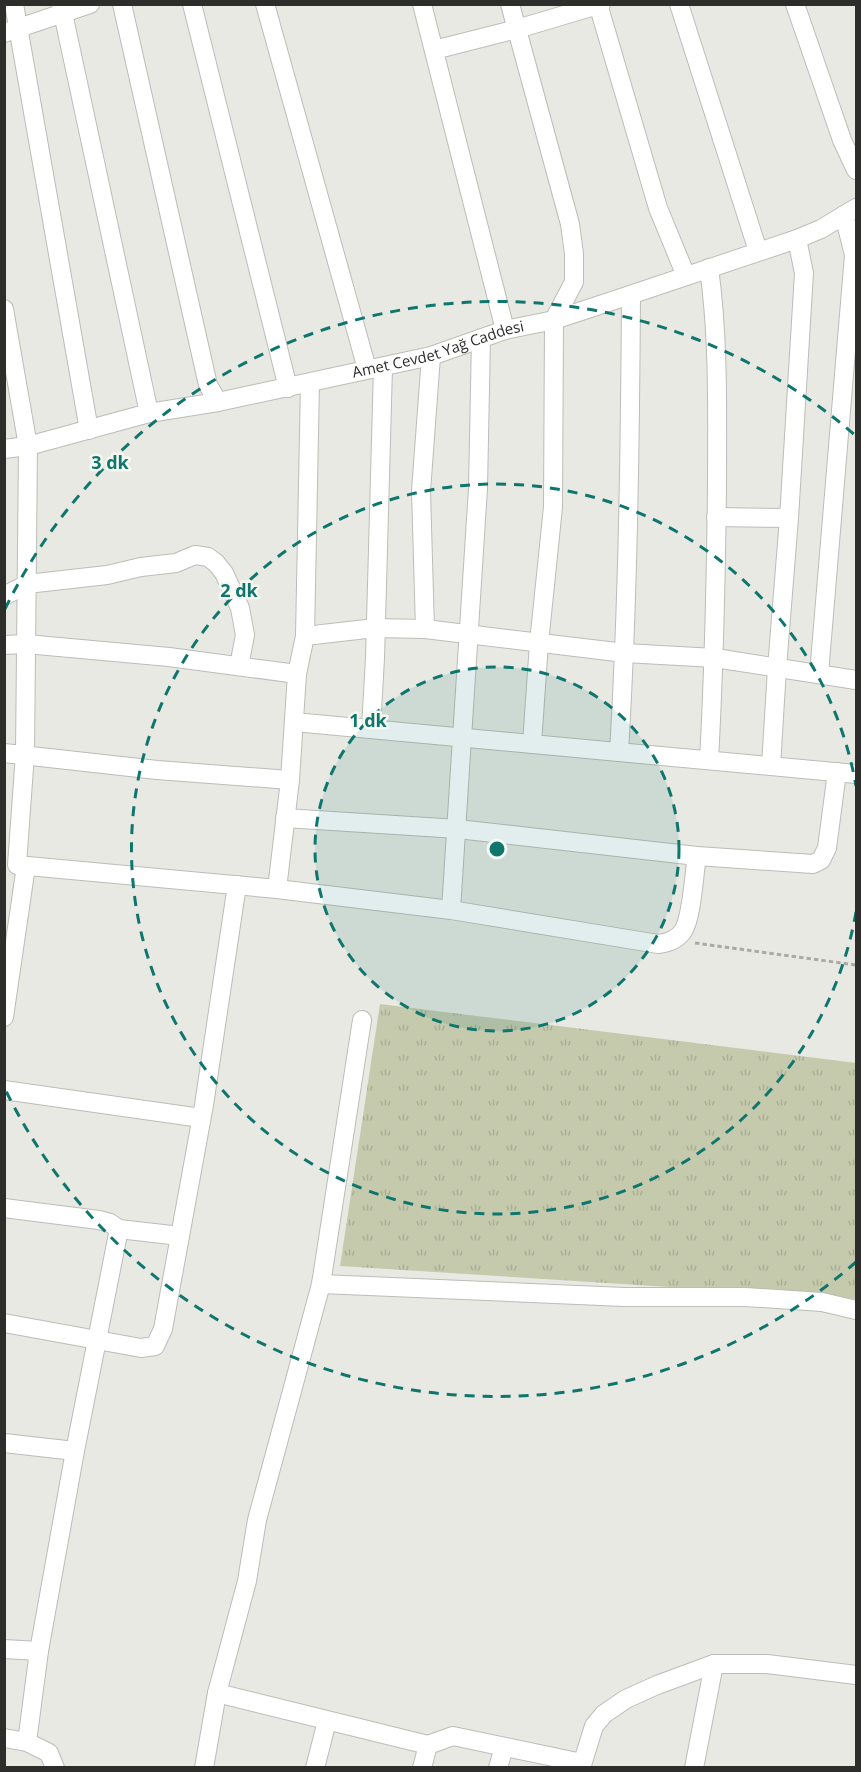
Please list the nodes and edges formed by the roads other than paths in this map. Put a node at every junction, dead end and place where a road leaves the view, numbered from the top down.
1 (14, 4) edge
2 (90, 4) edge
3 (122, 4) edge
4 (192, 4) edge
5 (265, 4) edge
6 (422, 4) edge
7 (510, 4) edge
8 (679, 4) edge
9 (795, 4) edge
10 (599, 5) edge
11 (62, 9) edge
12 (517, 29) junction
13 (11, 30) edge
14 (434, 50) junction
15 (856, 170) edge
16 (850, 211) edge
17 (797, 239) junction
18 (758, 251) junction
19 (855, 255) edge
20 (709, 268) junction
21 (686, 276) junction
22 (631, 295) junction
23 (4, 309) edge
24 (554, 320) junction
25 (505, 330) junction
26 (481, 338) junction
27 (431, 356) junction
28 (375, 368) junction
29 (310, 383) junction
30 (288, 388) junction
31 (218, 402) junction
32 (149, 413) junction
33 (89, 430) junction
34 (28, 446) junction
35 (4, 449) edge
36 (716, 517) junction
37 (789, 518) junction
38 (27, 584) junction
39 (4, 596) edge
40 (375, 628) junction
41 (425, 629) junction
42 (468, 634) junction
43 (305, 636) junction
44 (539, 643) junction
45 (26, 644) junction
46 (4, 645) edge
47 (625, 653) junction
48 (715, 658) junction
49 (239, 666) junction
50 (777, 668) junction
51 (297, 674) junction
52 (819, 674) junction
53 (856, 680) edge
54 (294, 722) junction
55 (370, 729) junction
56 (461, 738) junction
57 (532, 744) junction
58 (619, 752) junction
59 (4, 753) edge
60 (25, 754) junction
61 (709, 760) junction
62 (771, 766) junction
63 (837, 772) junction
64 (856, 774) edge
65 (290, 780) junction
66 (285, 818) junction
67 (458, 829) junction
68 (697, 856) junction
69 (16, 865) edge
70 (237, 885) junction
71 (277, 889) junction
72 (451, 910) junction
73 (4, 1017) edge
74 (362, 1020) dead end
75 (4, 1090) edge
76 (201, 1118) junction
77 (4, 1208) edge
78 (119, 1229) junction
79 (180, 1236) junction
80 (321, 1284) junction
81 (856, 1310) edge
82 (4, 1323) edge
83 (97, 1340) junction
84 (4, 1443) edge
85 (75, 1451) junction
86 (4, 1649) edge
87 (39, 1651) junction
88 (714, 1664) junction
89 (856, 1675) edge
90 (217, 1693) junction
91 (327, 1721) junction
92 (4, 1738) edge
93 (27, 1742) junction
94 (428, 1745) junction
95 (504, 1747) junction
96 (582, 1765) edge
97 (55, 1767) edge
98 (204, 1767) edge
99 (315, 1767) edge
100 (422, 1767) edge
101 (498, 1767) edge
102 (694, 1767) edge

1 - 13 street
2 - 11 street
3 - 31 street
4 - 30 street
5 - 28 street
6 - 14 street
7 - 12 street
8 - 18 street
9 - 15 street
10 - 12 street
10 - 21 street
11 - 13 street
11 - 32 street
12 - 14 street
12 - 24 street
13 - 33 street
14 - 25 street
16 - 17 street, Amet Cevdet Yağ Caddesi
16 - 19 street
17 - 18 street, Amet Cevdet Yağ Caddesi
17 - 37 street
18 - 20 street, Amet Cevdet Yağ Caddesi
19 - 52 street
20 - 21 street, Amet Cevdet Yağ Caddesi
20 - 36 street
21 - 22 street, Amet Cevdet Yağ Caddesi
22 - 24 street, Amet Cevdet Yağ Caddesi
22 - 47 street
23 - 34 street
24 - 25 street, Amet Cevdet Yağ Caddesi
24 - 44 street
25 - 26 street, Amet Cevdet Yağ Caddesi
26 - 27 street, Amet Cevdet Yağ Caddesi
26 - 42 street
27 - 28 street, Amet Cevdet Yağ Caddesi
27 - 41 street
28 - 29 street, Amet Cevdet Yağ Caddesi
28 - 40 street
29 - 30 street, Amet Cevdet Yağ Caddesi
29 - 43 street
30 - 31 street, Amet Cevdet Yağ Caddesi
31 - 32 street, Amet Cevdet Yağ Caddesi
32 - 33 street, Amet Cevdet Yağ Caddesi
33 - 34 street, Amet Cevdet Yağ Caddesi
34 - 35 street, Amet Cevdet Yağ Caddesi
34 - 38 street
36 - 37 street
36 - 48 street
37 - 50 street
38 - 39 street
38 - 45 street
38 - 49 street
40 - 41 street
40 - 43 street
40 - 55 street
41 - 42 street
42 - 44 street
42 - 56 street
43 - 51 street
44 - 47 street
44 - 57 street
45 - 46 street
45 - 49 street
45 - 60 street
47 - 48 street
47 - 58 street
48 - 50 street
48 - 61 street
49 - 51 street
50 - 52 street
50 - 62 street
51 - 54 street
52 - 53 street
54 - 55 street
54 - 65 street
55 - 56 street
56 - 57 street
56 - 67 street
57 - 58 street
58 - 61 street
59 - 60 street
60 - 65 street
60 - 69 street
61 - 62 street
62 - 63 street
63 - 64 street
63 - 68 street
65 - 66 street
66 - 67 street
66 - 71 street
67 - 68 street
67 - 72 street
68 - 72 street
69 - 70 street
69 - 73 street
70 - 71 street
70 - 76 street
71 - 72 street
74 - 80 street
75 - 76 street
76 - 79 street
77 - 78 street
78 - 79 street
78 - 83 street
79 - 83 street
80 - 81 street
80 - 90 street
82 - 83 street
83 - 85 street
84 - 85 street
85 - 87 street
86 - 87 street
87 - 93 street
88 - 89 street
88 - 96 street
88 - 102 street
90 - 91 street
90 - 98 street
91 - 94 street
91 - 99 street
92 - 93 street
93 - 97 street
94 - 95 street
94 - 100 street
95 - 96 street
95 - 101 street

